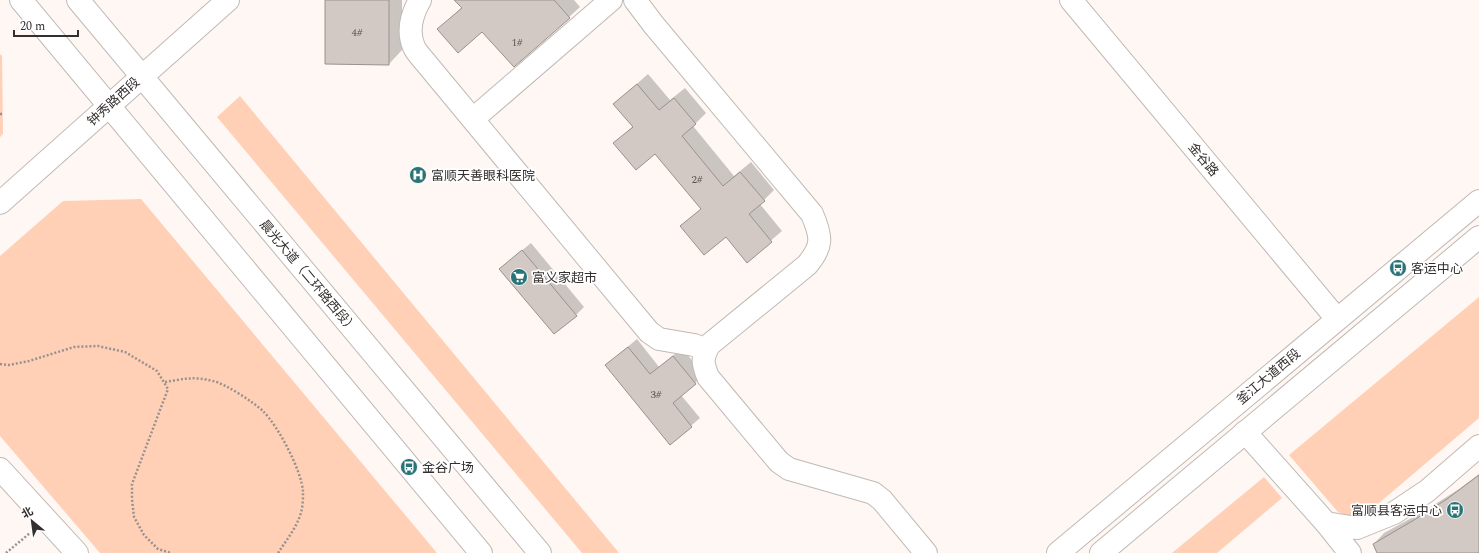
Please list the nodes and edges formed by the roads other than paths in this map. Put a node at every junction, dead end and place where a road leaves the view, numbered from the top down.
1 (21, 0) edge
2 (78, 0) edge
3 (228, 0) edge
4 (420, 0) edge
5 (611, 0) edge
6 (635, 0) edge
7 (1071, 0) edge
8 (141, 76) junction
9 (108, 105) junction
10 (473, 119) junction
11 (1479, 201) edge
12 (0, 203) edge
13 (1479, 237) edge
14 (1337, 319) junction
15 (706, 350) junction
16 (1245, 432) junction
17 (1479, 446) edge
18 (0, 469) edge
19 (1326, 523) junction
20 (1345, 551) edge
21 (77, 553) edge
22 (481, 553) edge
23 (540, 553) edge
24 (926, 553) edge
25 (1058, 553) edge
26 (1101, 553) edge

1 - 9 main road
2 - 8 main road, 晨光大道（二环路西段）
3 - 8 main road, 钟秀路西段
4 - 10 main road
5 - 10 main road
6 - 15 main road
7 - 14 main road, 金谷路
8 - 9 main road, 钟秀路西段
8 - 23 main road, 晨光大道（二环路西段）
9 - 12 main road, 钟秀路西段
9 - 22 main road
10 - 15 main road
11 - 14 main road, 釜江大道西段
13 - 16 main road
14 - 25 main road, 釜江大道西段
15 - 24 main road
16 - 19 main road
16 - 26 main road
17 - 19 main road
18 - 21 main road
19 - 20 main road

